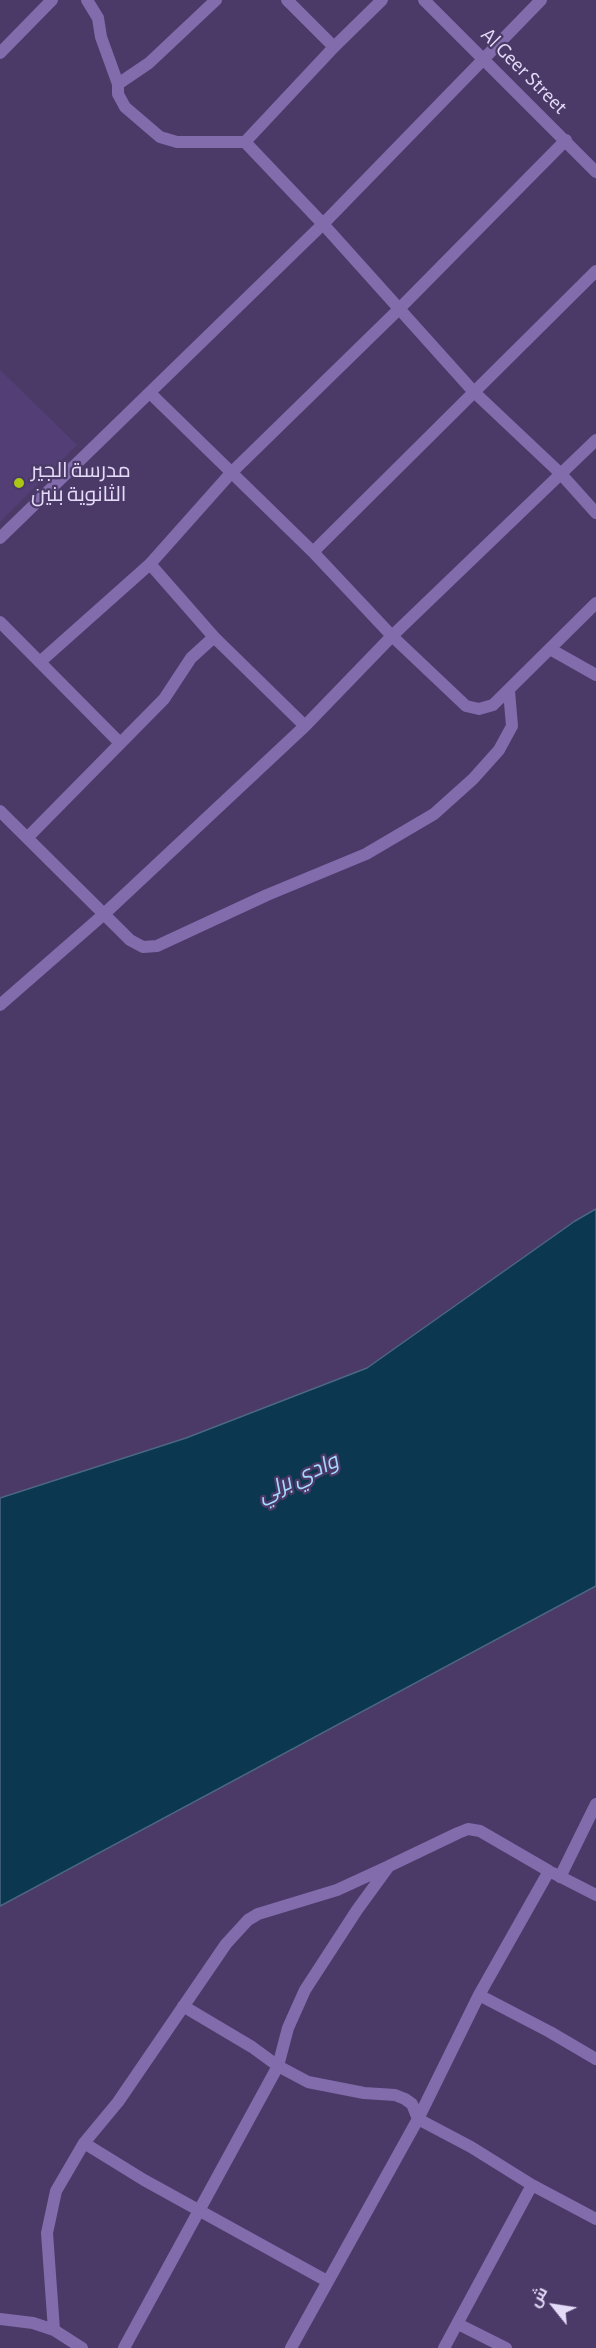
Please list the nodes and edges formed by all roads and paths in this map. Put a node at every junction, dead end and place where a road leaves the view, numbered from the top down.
1 (52, 0) edge
2 (87, 0) edge
3 (216, 0) edge
4 (287, 0) edge
5 (382, 0) edge
6 (424, 0) edge
7 (541, 0) edge
8 (334, 47) junction
9 (0, 53) edge
10 (484, 58) junction
11 (118, 84) junction
12 (566, 140) junction
13 (245, 142) junction
14 (596, 172) edge
15 (323, 224) junction
16 (596, 271) edge
17 (398, 310) junction
18 (473, 391) junction
19 (150, 393) junction
20 (596, 440) edge
21 (231, 472) junction
22 (561, 474) junction
23 (596, 513) edge
24 (0, 538) edge
25 (313, 552) junction
26 (150, 564) junction
27 (596, 603) edge
28 (0, 622) edge
29 (392, 636) junction
30 (214, 637) junction
31 (550, 649) junction
32 (41, 661) junction
33 (596, 675) edge
34 (509, 691) junction
35 (305, 726) junction
36 (120, 743) junction
37 (0, 811) edge
38 (27, 838) junction
39 (103, 915) junction
40 (0, 1005) edge
41 (596, 1804) edge
42 (388, 1866) junction
43 (554, 1874) junction
44 (596, 1895) edge
45 (479, 1995) junction
46 (183, 2006) junction
47 (596, 2043) edge
48 (593, 2057) edge
49 (278, 2066) junction
50 (418, 2119) junction
51 (84, 2142) junction
52 (532, 2185) junction
53 (200, 2209) junction
54 (596, 2219) edge
55 (327, 2281) junction
56 (0, 2319) edge
57 (458, 2324) junction
58 (54, 2330) junction
59 (82, 2348) edge
60 (124, 2348) edge
61 (291, 2348) edge
62 (444, 2348) edge
63 (506, 2348) edge

1 - 9 street
2 - 11 street
3 - 11 street
4 - 8 street
5 - 8 street
6 - 10 street, Al Geer Street
7 - 10 street
8 - 13 street
10 - 12 street, Al Geer Street
10 - 15 street
11 - 13 street
12 - 14 street, Al Geer Street
12 - 17 street
13 - 15 street
15 - 17 street
15 - 19 street
16 - 18 street
17 - 18 street
17 - 21 street
18 - 22 street
18 - 25 street
19 - 21 street
19 - 24 street
20 - 22 street
21 - 25 street
21 - 26 street
22 - 23 street
22 - 29 street
25 - 29 street
26 - 30 street
26 - 32 street
27 - 31 street
28 - 32 street
29 - 34 street
29 - 35 street
30 - 35 street
30 - 36 street
31 - 33 street
31 - 34 street
32 - 36 street
34 - 39 street
35 - 39 street
36 - 38 street
37 - 38 street
38 - 39 street
39 - 40 street
41 - 43 street
42 - 43 street
42 - 46 street
42 - 49 street
43 - 44 street
43 - 45 street
45 - 48 street
45 - 50 street
46 - 49 street
46 - 51 street
47 - 48 street
49 - 50 street
49 - 53 street
50 - 52 street
50 - 55 street
51 - 53 street
51 - 58 street
52 - 54 street
52 - 57 street
53 - 55 street
53 - 60 street
55 - 61 street
56 - 58 street
57 - 62 street
57 - 63 street
58 - 59 street

